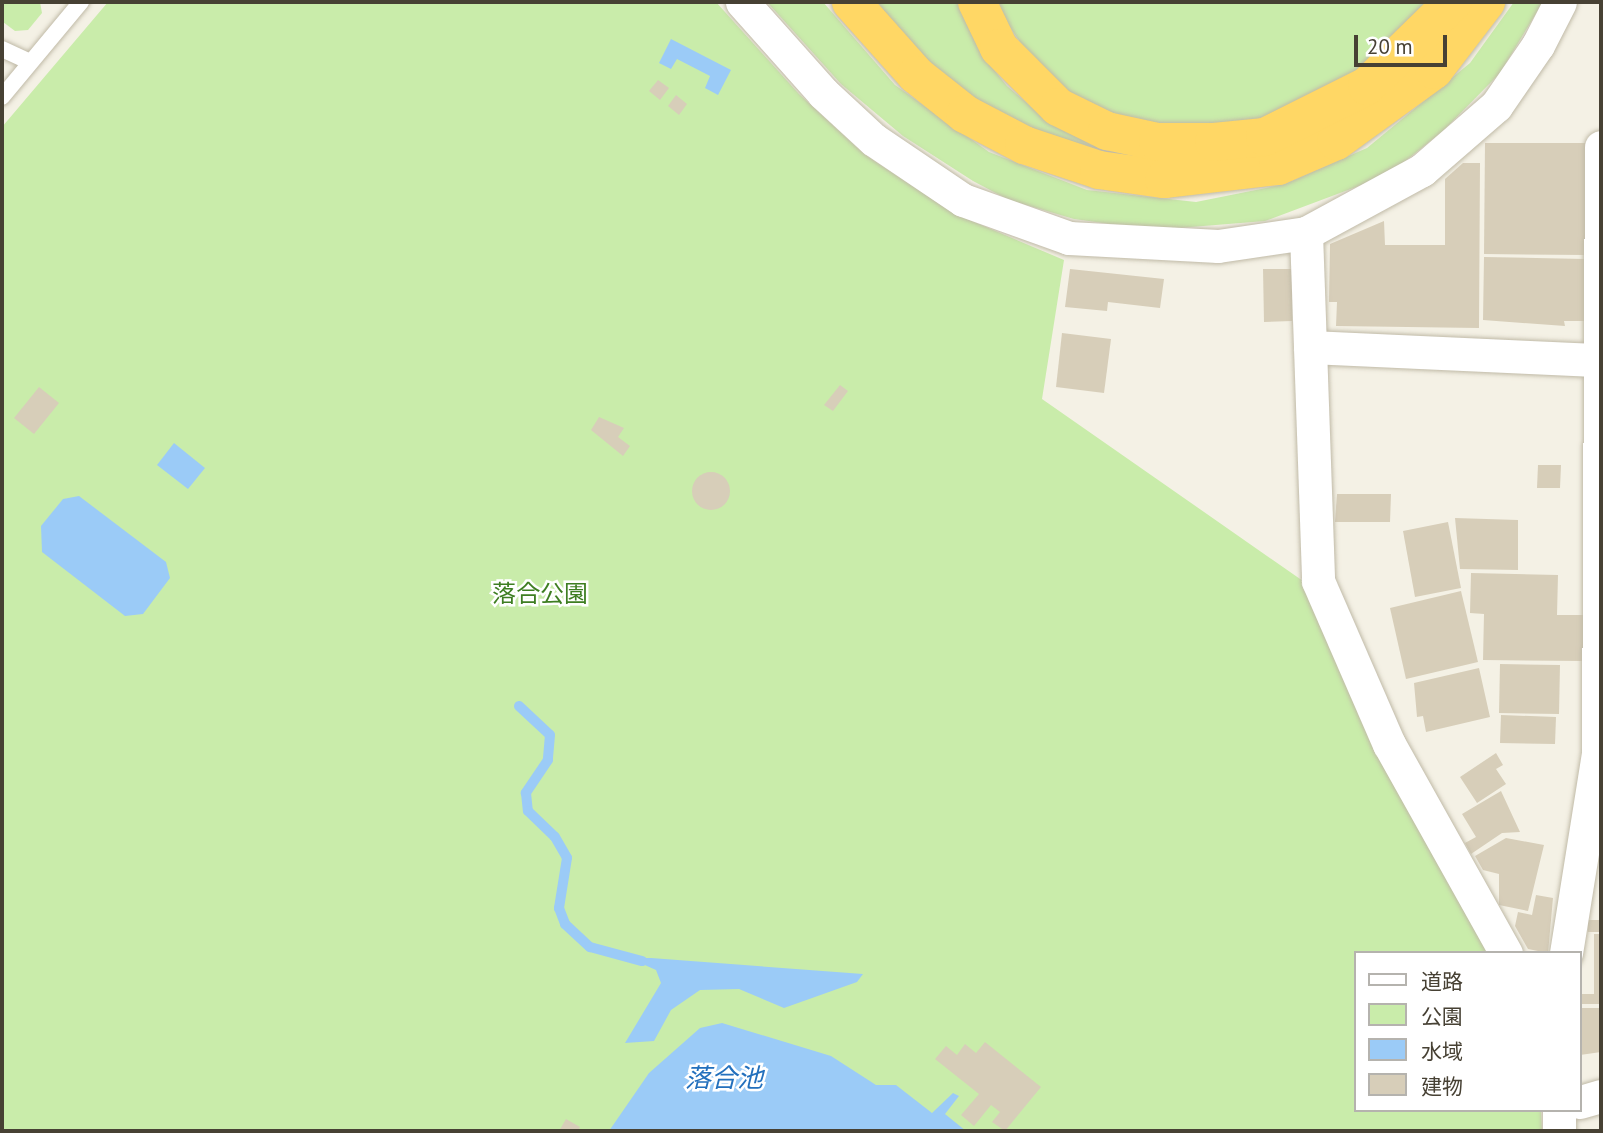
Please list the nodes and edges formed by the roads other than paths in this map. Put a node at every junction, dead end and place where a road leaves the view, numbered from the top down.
1 (81, 2) edge
2 (742, 2) edge
3 (851, 2) edge
4 (977, 2) edge
5 (1453, 2) edge
6 (1486, 2) edge
7 (1560, 2) edge
8 (2, 49) edge
9 (30, 62) junction
10 (2, 97) edge
11 (1601, 147) edge
12 (1306, 233) junction
13 (1310, 347) junction
14 (1601, 360) edge
15 (1505, 951) edge
16 (1566, 951) edge
17 (1601, 1096) edge
18 (1582, 1101) edge
19 (1559, 1112) edge
20 (1559, 1131) edge

1 - 9 lane
2 - 12 street
3 - 6 highway
4 - 5 highway
7 - 12 street
8 - 9 lane
9 - 10 lane
11 - 14 street
12 - 13 street
13 - 14 street
13 - 15 street
14 - 16 street
17 - 18 street
19 - 20 street

